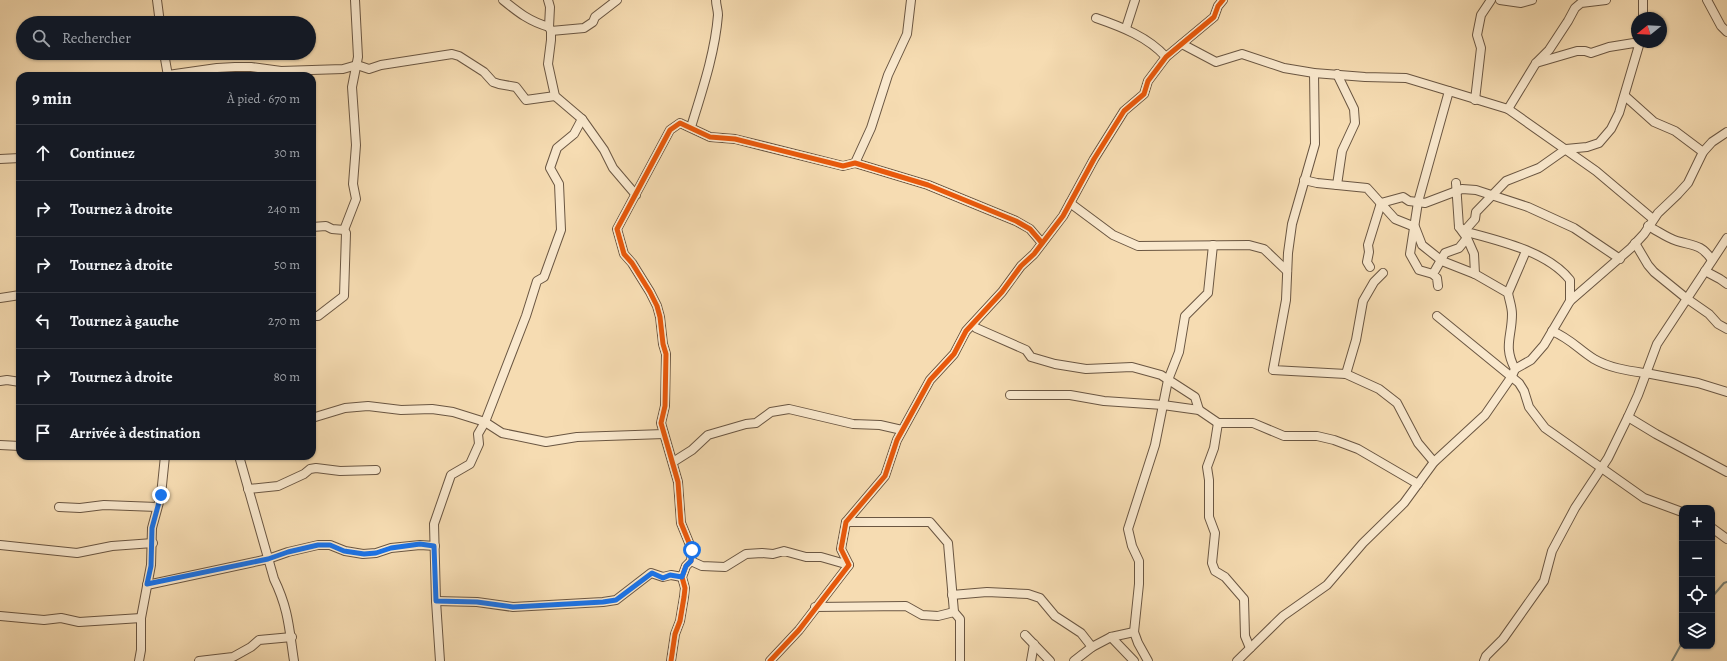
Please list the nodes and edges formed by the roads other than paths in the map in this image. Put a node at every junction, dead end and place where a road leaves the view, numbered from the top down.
1 (157, 0) edge
2 (356, 0) edge
3 (503, 0) edge
4 (548, 0) edge
5 (617, 0) edge
6 (716, 0) edge
7 (911, 0) edge
8 (1134, 0) edge
9 (1223, 0) edge
10 (1491, 0) edge
11 (1500, 0) edge
12 (1532, 0) edge
13 (1570, 0) edge
14 (1606, 0) edge
15 (1643, 0) edge
16 (1707, 0) edge
17 (1579, 4) junction
18 (1643, 12) edge
19 (159, 16) edge
20 (1096, 18) dead end
21 (1126, 28) junction
22 (550, 29) junction
23 (1727, 32) edge
24 (1182, 44) junction
25 (1166, 57) junction
26 (165, 60) edge
27 (1536, 63) junction
28 (357, 65) junction
29 (167, 72) edge
30 (192, 72) edge
31 (1314, 73) junction
32 (1337, 74) junction
33 (1449, 91) junction
34 (555, 96) junction
35 (1624, 96) junction
36 (1475, 100) junction
37 (1508, 109) junction
38 (582, 119) junction
39 (691, 127) junction
40 (1727, 132) edge
41 (1566, 149) junction
42 (1703, 152) junction
43 (16, 158) edge
44 (0, 159) edge
45 (855, 163) junction
46 (1304, 180) junction
47 (1456, 183) dead end
48 (1337, 185) junction
49 (1457, 192) junction
50 (636, 195) junction
51 (1492, 196) junction
52 (1418, 202) junction
53 (1070, 203) junction
54 (1381, 203) junction
55 (1651, 223) junction
56 (316, 227) edge
57 (1415, 227) junction
58 (344, 230) junction
59 (1467, 235) junction
60 (1727, 238) edge
61 (1042, 242) junction
62 (1635, 243) junction
63 (1213, 245) junction
64 (1526, 251) junction
65 (1620, 259) junction
66 (1712, 260) junction
67 (1442, 261) junction
68 (1370, 267) dead end
69 (1288, 271) junction
70 (1705, 271) junction
71 (1383, 273) dead end
72 (1433, 274) junction
73 (1475, 274) junction
74 (1727, 284) edge
75 (1438, 286) dead end
76 (1508, 293) junction
77 (16, 296) edge
78 (0, 298) edge
79 (1686, 298) junction
80 (1570, 301) junction
81 (316, 316) edge
82 (1437, 316) dead end
83 (973, 325) junction
84 (1727, 329) edge
85 (1552, 332) junction
86 (1513, 373) junction
87 (1346, 374) junction
88 (1645, 374) junction
89 (1168, 380) junction
90 (0, 381) edge
91 (16, 381) edge
92 (1726, 389) edge
93 (1010, 395) dead end
94 (1163, 405) junction
95 (1199, 410) junction
96 (316, 417) edge
97 (1628, 417) junction
98 (485, 422) junction
99 (1218, 423) junction
100 (902, 430) junction
101 (664, 434) junction
102 (0, 444) edge
103 (16, 446) edge
104 (165, 460) edge
105 (240, 460) edge
106 (673, 462) junction
107 (1434, 462) junction
108 (1601, 467) junction
109 (376, 470) dead end
110 (1727, 472) edge
111 (1418, 484) junction
112 (248, 489) junction
113 (59, 507) dead end
114 (158, 508) junction
115 (1679, 511) edge
116 (846, 522) junction
117 (1715, 530) edge
118 (1727, 539) edge
119 (153, 543) junction
120 (0, 545) edge
121 (434, 546) junction
122 (268, 559) junction
123 (691, 561) junction
124 (849, 565) junction
125 (682, 577) junction
126 (147, 584) junction
127 (952, 596) junction
128 (436, 601) junction
129 (815, 608) junction
130 (954, 612) junction
131 (0, 616) edge
132 (141, 618) junction
133 (1134, 632) junction
134 (1025, 636) dead end
135 (1111, 636) junction
136 (292, 637) junction
137 (1034, 644) junction
138 (1092, 647) junction
139 (1250, 648) junction
140 (139, 661) edge
141 (199, 661) edge
142 (294, 661) edge
143 (440, 661) edge
144 (671, 661) edge
145 (770, 661) edge
146 (960, 661) edge
147 (1031, 661) edge
148 (1050, 661) edge
149 (1074, 661) edge
150 (1134, 661) edge
151 (1148, 661) edge
152 (1237, 661) edge
153 (1484, 661) edge

1 - 19 street
2 - 28 street
3 - 22 street
4 - 22 street
5 - 22 street
6 - 39 street
7 - 45 street
8 - 21 street
9 - 24 street
10 - 11 street
10 - 36 street
11 - 12 street
13 - 17 street
14 - 17 street
15 - 18 street
16 - 23 street
17 - 27 street
20 - 21 street
21 - 25 street
22 - 34 street
24 - 25 street
24 - 31 street
25 - 53 street
26 - 29 street
27 - 35 street
27 - 37 street
28 - 30 street
28 - 34 street
28 - 58 street
31 - 32 street
31 - 46 street
32 - 33 street
32 - 48 street
33 - 36 street
33 - 52 street
34 - 38 street
35 - 41 street
35 - 42 street
36 - 37 street
37 - 41 street
38 - 50 street
38 - 98 street
39 - 45 street
39 - 50 street
40 - 42 street
41 - 51 street
41 - 55 street
42 - 55 street
43 - 44 street
45 - 61 street
46 - 48 street
46 - 69 street
47 - 49 street
48 - 54 street
49 - 51 street
49 - 52 street
49 - 59 street
50 - 101 street
51 - 59 street
51 - 65 street
52 - 54 street
52 - 57 street
53 - 61 street
53 - 63 street
54 - 57 street
54 - 68 street
55 - 62 street
55 - 66 street
56 - 58 street
57 - 67 street
57 - 72 street
58 - 81 street
59 - 64 street
59 - 67 street
59 - 73 street
60 - 66 street
61 - 83 street
62 - 65 street
62 - 79 street
63 - 69 street
63 - 89 street
64 - 76 street
64 - 80 street
65 - 80 street
66 - 70 street
67 - 72 street
67 - 73 street
69 - 87 street
70 - 74 street
70 - 79 street
71 - 87 street
72 - 75 street
73 - 76 street
76 - 86 street
77 - 78 street
79 - 84 street
79 - 88 street
80 - 85 street
82 - 86 street
83 - 89 street
83 - 100 street
85 - 86 street
85 - 88 street
86 - 107 street
86 - 108 street
87 - 107 street
88 - 92 street
88 - 97 street
89 - 94 street
89 - 95 street
90 - 91 street
93 - 94 street
94 - 95 street
94 - 133 street
95 - 99 street
96 - 98 street
97 - 108 street
97 - 110 street
98 - 101 street
98 - 121 street
99 - 111 street
99 - 139 street
100 - 106 street
100 - 116 street
101 - 106 street
102 - 103 street
104 - 114 street
105 - 112 street
106 - 123 street
107 - 111 street
108 - 115 street
108 - 153 street
109 - 112 street
111 - 139 street
112 - 122 street
113 - 114 street
114 - 119 street
116 - 124 street
116 - 127 street
117 - 118 street
119 - 120 street
119 - 126 street
121 - 122 street
121 - 128 street
122 - 126 street
122 - 136 street
123 - 124 street
123 - 125 street
124 - 129 street
125 - 128 street
125 - 144 street
126 - 132 street
127 - 130 street
127 - 138 street
128 - 143 street
129 - 130 street
129 - 145 street
130 - 146 street
131 - 132 street
132 - 140 street
133 - 135 street
133 - 151 street
134 - 137 street
135 - 138 street
135 - 150 street
136 - 141 street
136 - 142 street
137 - 147 street
137 - 148 street
138 - 149 street
139 - 152 street

